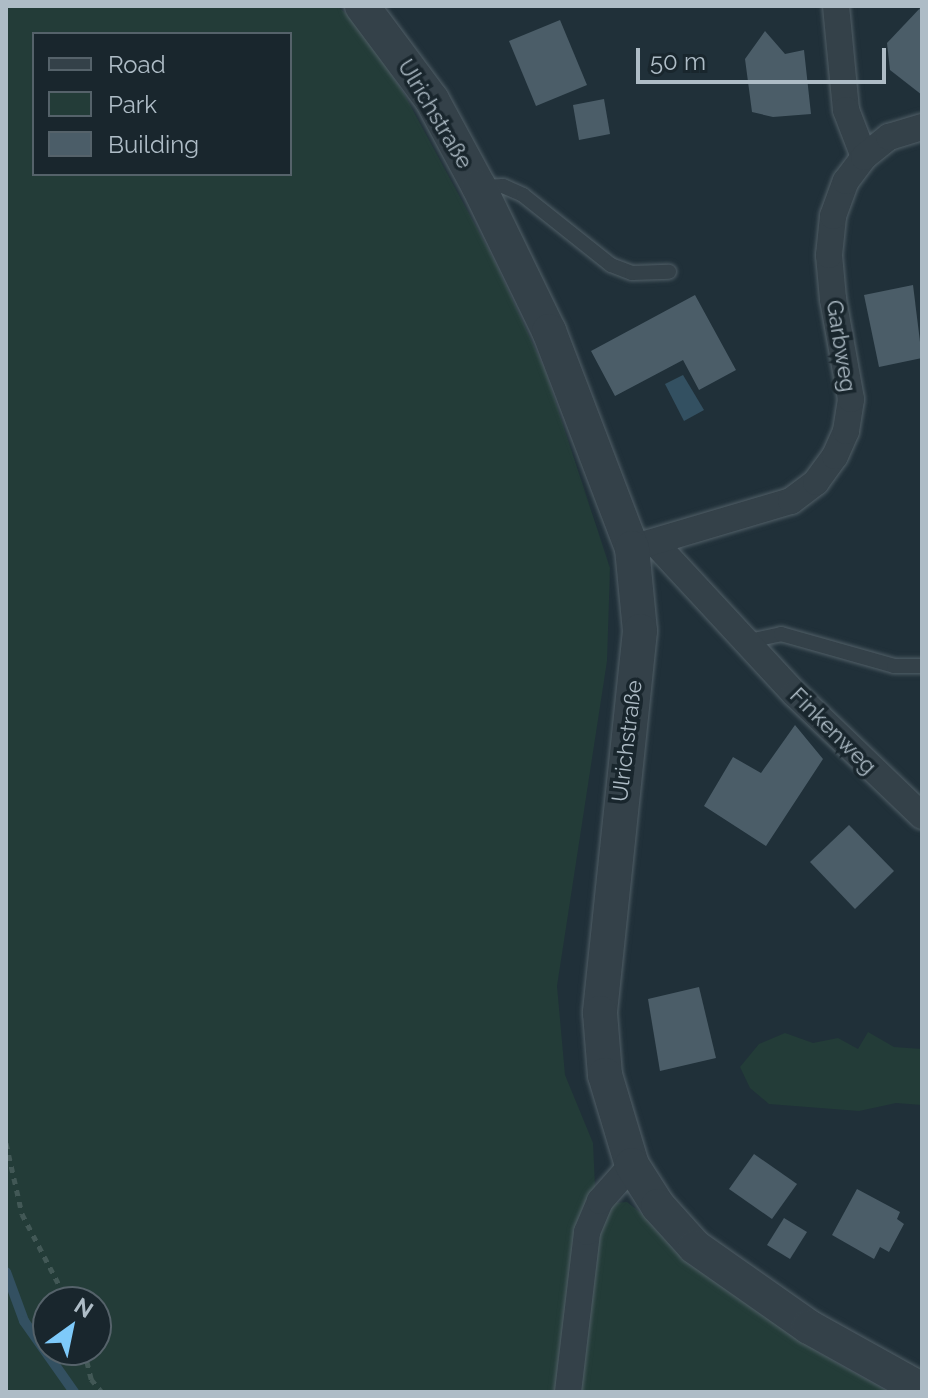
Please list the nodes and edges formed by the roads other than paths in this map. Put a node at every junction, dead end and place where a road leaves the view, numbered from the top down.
1 (362, 6) edge
2 (836, 6) edge
3 (922, 127) edge
4 (864, 157) junction
5 (479, 187) junction
6 (669, 272) dead end
7 (644, 546) junction
8 (749, 641) junction
9 (922, 666) edge
10 (922, 816) edge
11 (632, 1165) junction
12 (922, 1390) edge
13 (568, 1392) edge

1 - 5 street, Ulrichstraße
2 - 4 street
3 - 4 street, Garbweg
4 - 7 street, Garbweg
5 - 6 lane
5 - 7 street, Ulrichstraße
7 - 8 street, Finkenweg
7 - 11 street, Ulrichstraße
8 - 9 lane
8 - 10 street, Finkenweg
11 - 12 street, Ulrichstraße
11 - 13 street

